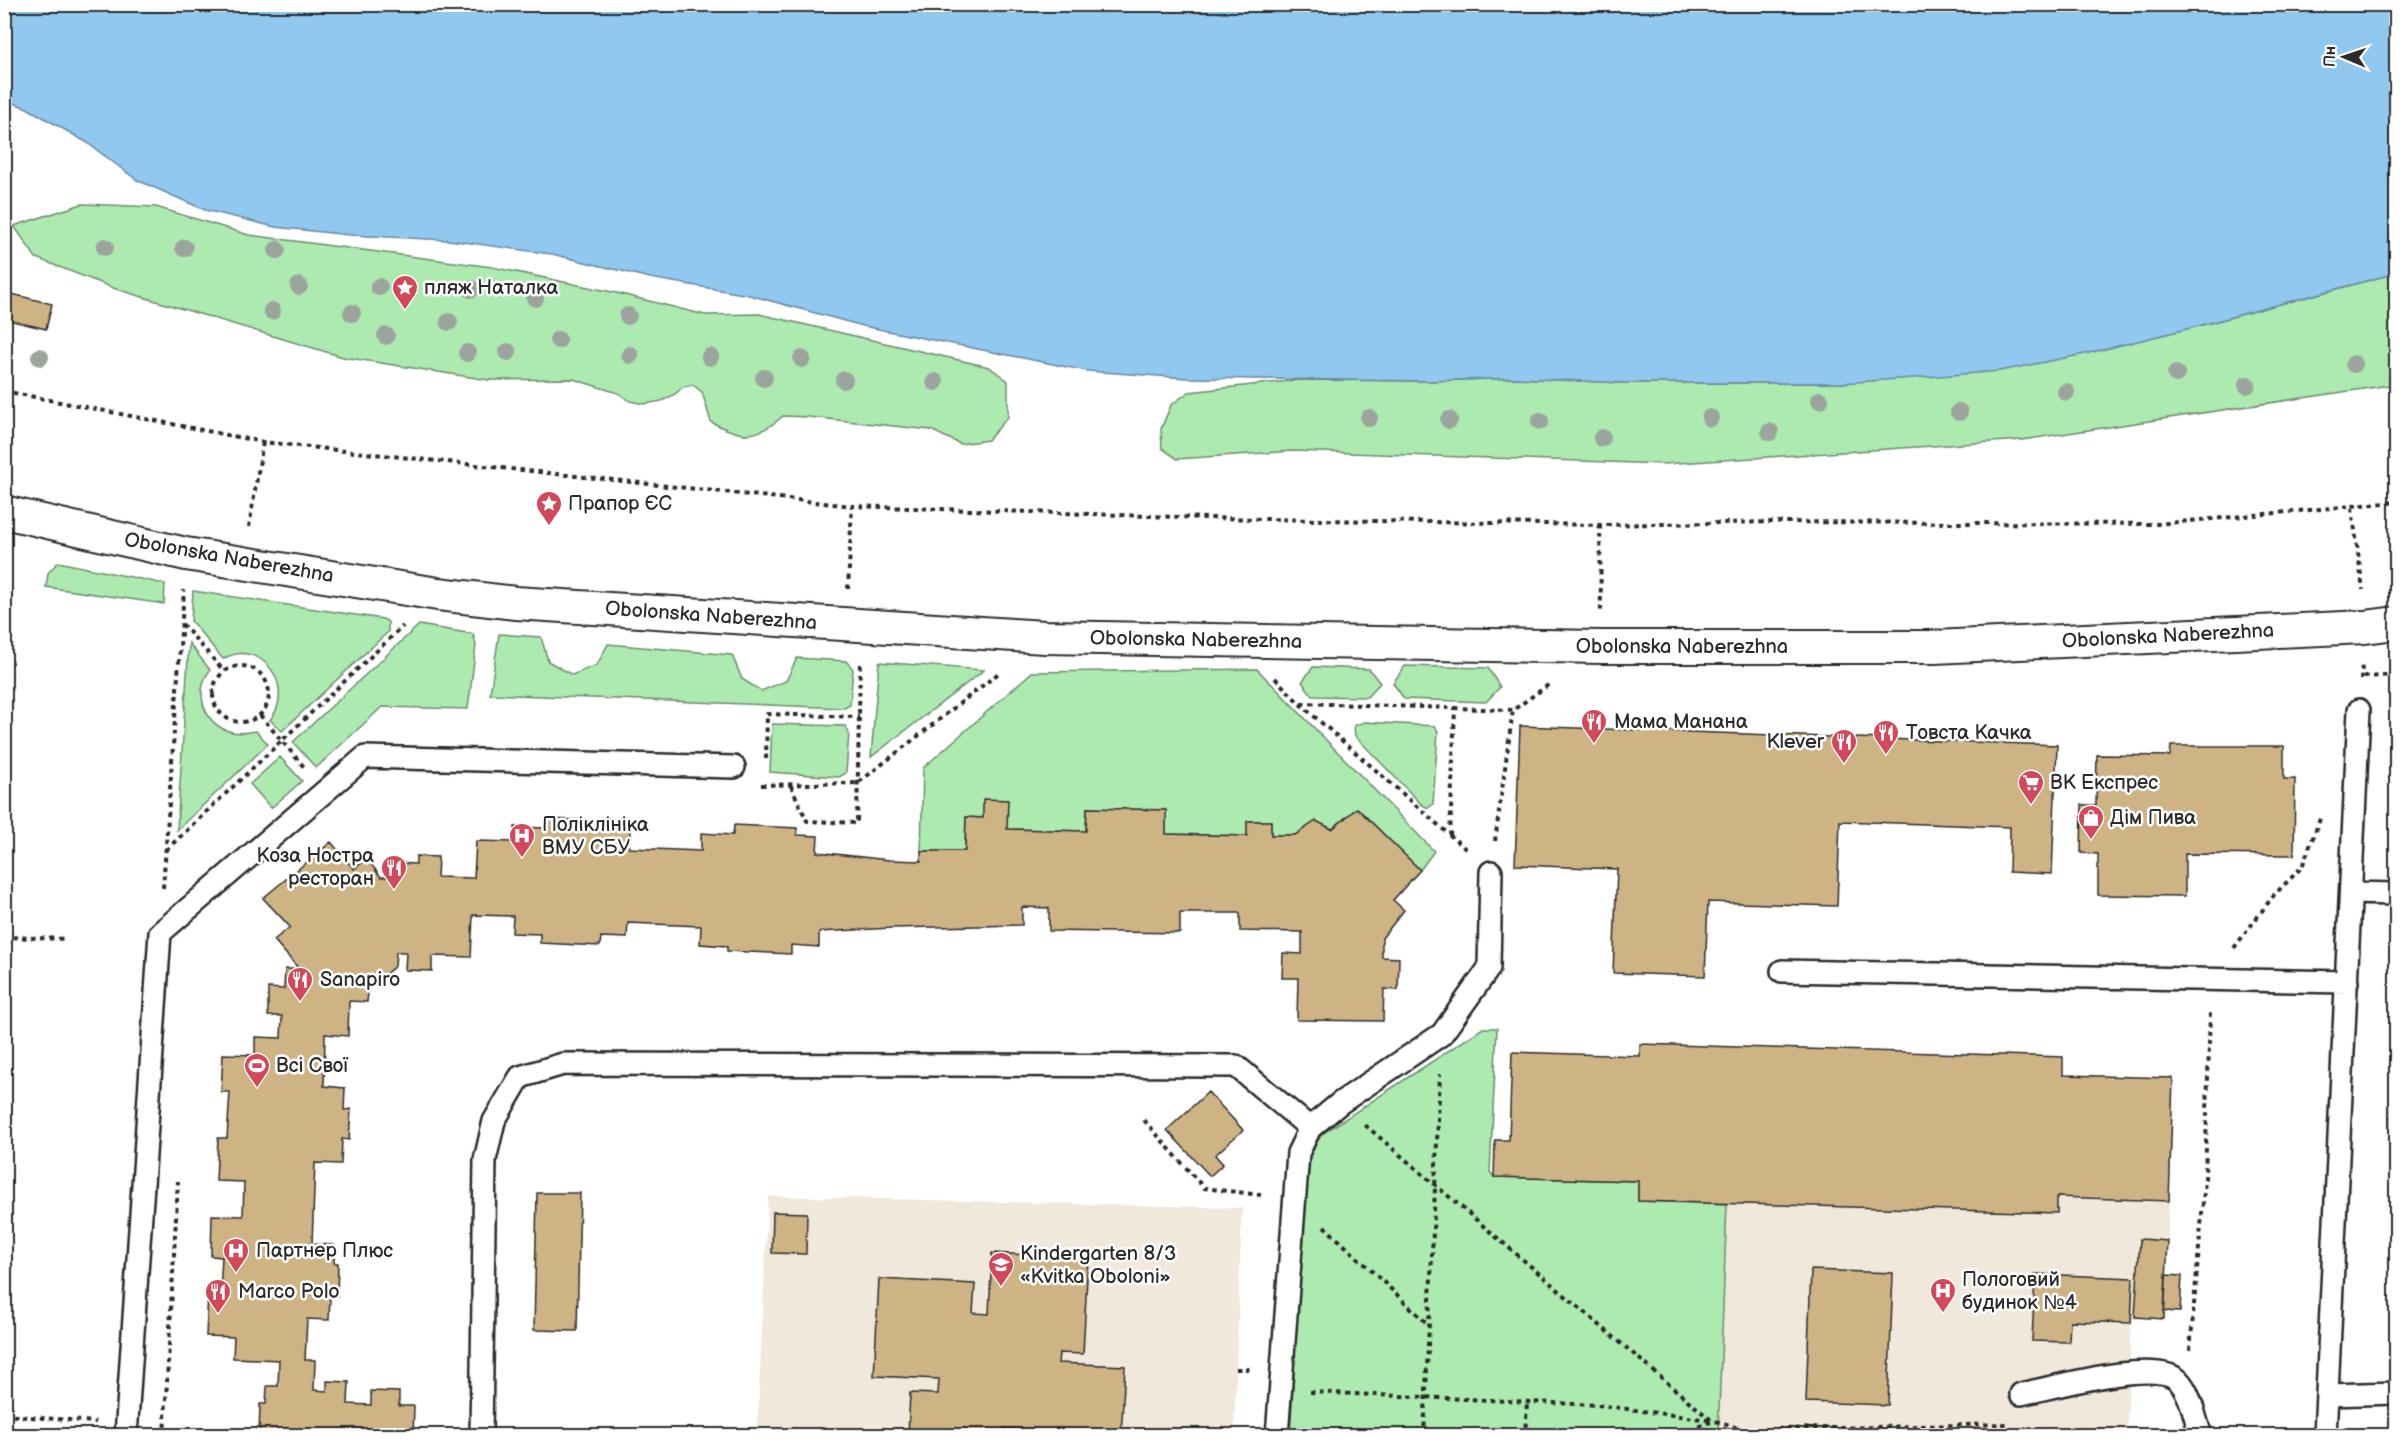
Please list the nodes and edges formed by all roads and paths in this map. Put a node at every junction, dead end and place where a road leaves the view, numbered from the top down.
1 (4, 391) edge
2 (263, 442) junction
3 (2397, 502) edge
4 (852, 506) junction
5 (2352, 508) junction
6 (4, 512) edge
7 (1600, 525) junction
8 (186, 554) junction
9 (243, 563) junction
10 (438, 594) junction
11 (2365, 614) junction
12 (2397, 623) edge
13 (181, 624) junction
14 (847, 626) junction
15 (1601, 633) junction
16 (1046, 637) junction
17 (1240, 641) junction
18 (224, 671) junction
19 (2397, 675) edge
20 (2361, 677) junction
21 (1299, 703) junction
22 (1455, 708) junction
23 (1513, 710) junction
24 (2359, 710) joint
25 (260, 715) junction
26 (859, 717) junction
27 (282, 741) junction
28 (766, 761) dead end
29 (734, 767) dead end
30 (765, 773) dead end
31 (858, 783) junction
32 (753, 784) dead end
33 (765, 785) junction
34 (792, 786) junction
35 (325, 791) junction
36 (2322, 811) dead end
37 (1450, 836) junction
38 (166, 850) junction
39 (1491, 872) junction
40 (2350, 893) junction
41 (2397, 894) edge
42 (160, 933) junction
43 (4, 937) edge
44 (67, 939) dead end
45 (1782, 971) dead end
46 (2211, 978) junction
47 (2347, 982) junction
48 (1442, 1034) junction
49 (1340, 1103) junction
50 (1144, 1120) dead end
51 (1310, 1128) junction
52 (179, 1172) dead end
53 (1436, 1186) junction
54 (1261, 1195) dead end
55 (1293, 1197) junction
56 (2199, 1243) dead end
57 (1429, 1325) junction
58 (1236, 1369) dead end
59 (1253, 1369) dead end
60 (1280, 1391) junction
61 (2397, 1393) edge
62 (2021, 1394) dead end
63 (2328, 1395) junction
64 (1425, 1397) junction
65 (1527, 1402) junction
66 (4, 1415) edge
67 (1712, 1420) junction
68 (1718, 1420) dead end
69 (126, 1430) edge
70 (164, 1436) edge
71 (481, 1436) edge
72 (1277, 1436) edge
73 (1424, 1436) edge
74 (1525, 1436) edge
75 (1683, 1436) edge
76 (2201, 1436) edge
77 (2325, 1436) edge

1 - 2 path
2 - 4 path
2 - 9 path
3 - 5 path
4 - 7 path
4 - 14 path
5 - 7 path
5 - 11 path
6 - 8 street, Obolonska Naberezhna
7 - 15 path
8 - 9 street, Obolonska Naberezhna
8 - 13 path
9 - 10 street, Obolonska Naberezhna
10 - 14 street, Obolonska Naberezhna
10 - 27 path
11 - 12 street, Obolonska Naberezhna
11 - 15 street, Obolonska Naberezhna
11 - 20 path
13 - 18 path
13 - 38 path
14 - 16 street, Obolonska Naberezhna
14 - 26 path
15 - 17 street, Obolonska Naberezhna
15 - 23 path
16 - 17 street, Obolonska Naberezhna
16 - 31 path
17 - 21 path
18 - 25 path
18 - 25 path
19 - 20 path
20 - 24 path
21 - 22 path
21 - 37 path
22 - 23 path
22 - 37 path
23 - 39 path
24 - 40 lane
25 - 27 path
26 - 28 path
26 - 31 path
27 - 35 path
27 - 38 path
29 - 35 lane
30 - 33 path
31 - 34 path
31 - 34 path
32 - 33 path
33 - 34 path
35 - 42 lane
36 - 46 path
37 - 39 path
38 - 42 path
39 - 48 lane
40 - 41 lane
40 - 47 lane
42 - 69 lane
43 - 44 path
45 - 46 lane
46 - 47 lane
46 - 56 path
47 - 63 lane
48 - 49 lane
48 - 53 path
49 - 51 lane
49 - 53 path
50 - 54 path
51 - 55 lane
51 - 71 lane
52 - 70 path
53 - 57 path
53 - 67 path
55 - 57 path
55 - 60 lane
57 - 64 path
58 - 59 path
60 - 64 path
60 - 72 lane
61 - 63 lane
62 - 76 lane
63 - 77 lane
64 - 65 path
64 - 73 path
65 - 67 path
65 - 74 path
66 - 69 path
67 - 68 path
67 - 75 path

